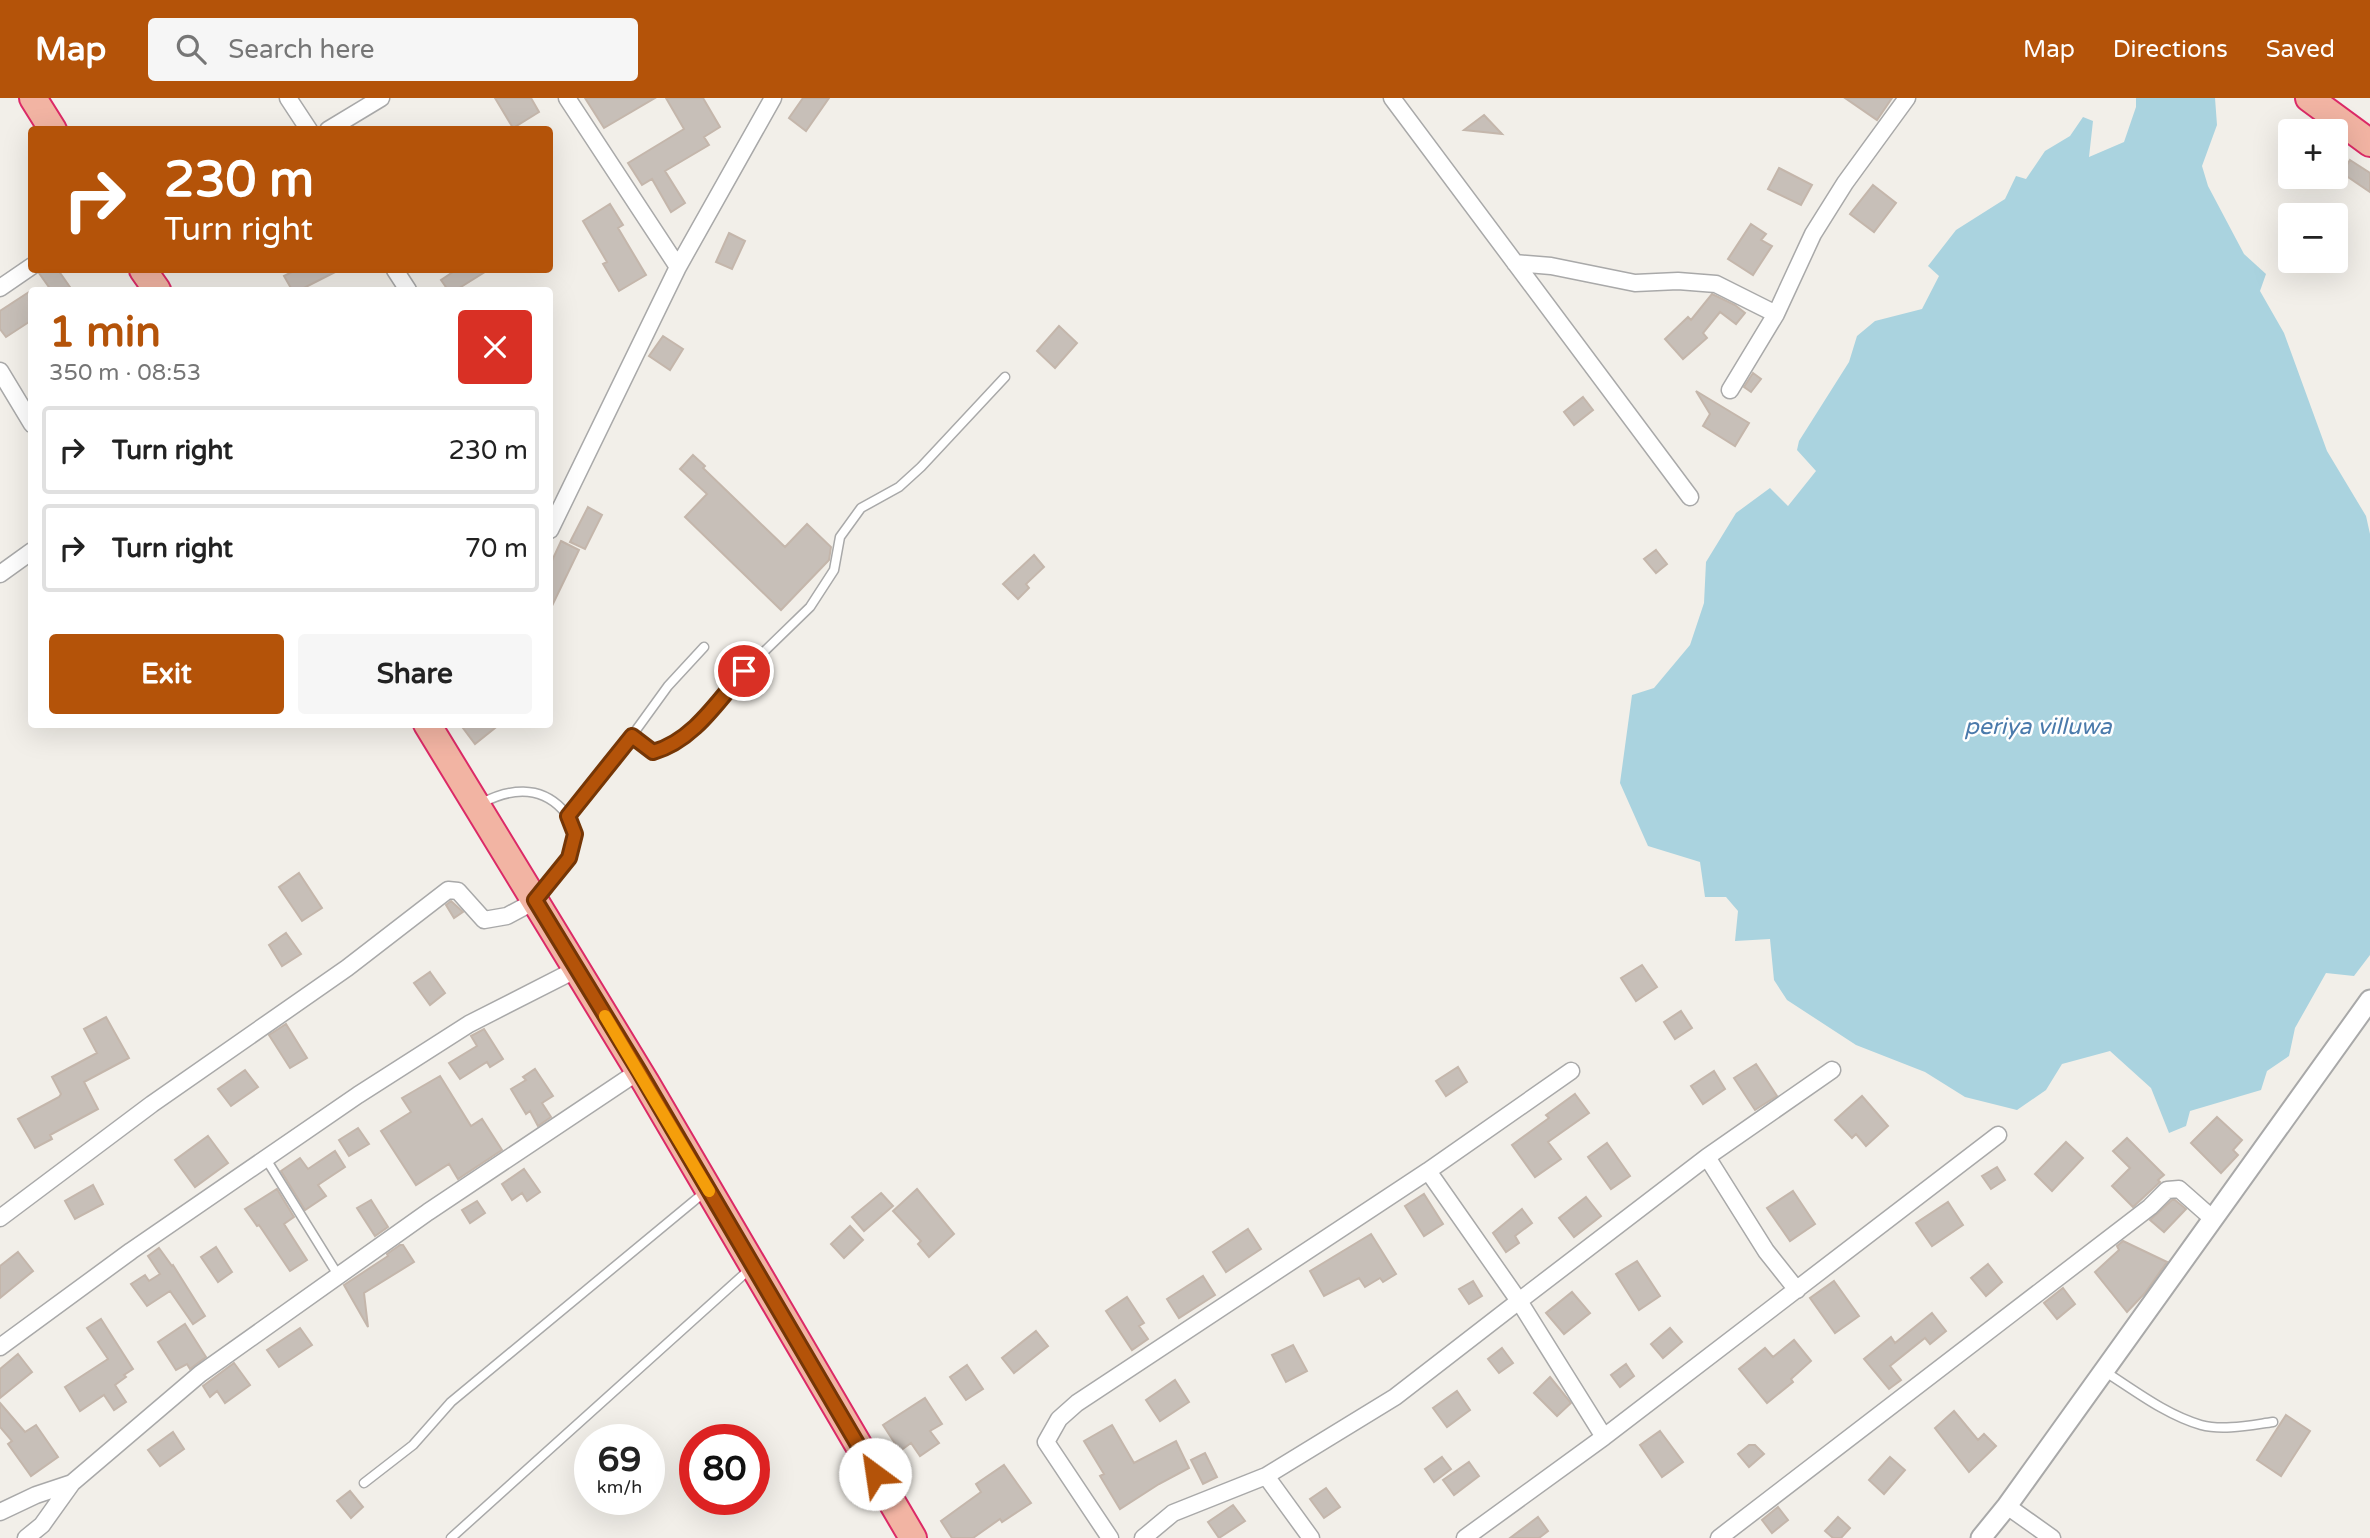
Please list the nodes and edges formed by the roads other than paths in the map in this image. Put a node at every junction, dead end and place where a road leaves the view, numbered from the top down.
1 (33, 98) edge
2 (288, 98) edge
3 (381, 98) edge
4 (567, 98) edge
5 (773, 98) edge
6 (1392, 98) edge
7 (1907, 98) edge
8 (2309, 98) edge
9 (50, 126) edge
10 (306, 126) edge
11 (335, 126) edge
12 (2370, 142) edge
13 (1515, 262) junction
14 (678, 268) junction
15 (28, 269) edge
16 (0, 288) edge
17 (1776, 314) junction
18 (0, 370) edge
19 (1005, 377) dead end
20 (1730, 390) dead end
21 (28, 417) edge
22 (1690, 497) dead end
23 (553, 519) edge
24 (28, 554) edge
25 (0, 574) edge
26 (704, 647) dead end
27 (431, 728) edge
28 (632, 736) junction
29 (477, 806) junction
30 (568, 816) junction
31 (535, 901) junction
32 (577, 969) junction
33 (2370, 1000) edge
34 (1832, 1070) dead end
35 (639, 1071) junction
36 (1571, 1071) dead end
37 (1998, 1135) dead end
38 (1707, 1157) junction
39 (266, 1159) junction
40 (1429, 1171) junction
41 (708, 1189) junction
42 (0, 1218) edge
43 (2213, 1219) junction
44 (754, 1266) junction
45 (338, 1275) junction
46 (1797, 1290) junction
47 (1519, 1301) junction
48 (0, 1347) edge
49 (2104, 1371) junction
50 (2273, 1422) dead end
51 (1604, 1437) junction
52 (1266, 1476) junction
53 (72, 1483) junction
54 (363, 1483) dead end
55 (2007, 1506) junction
56 (0, 1511) edge
57 (26, 1538) edge
58 (451, 1538) edge
59 (913, 1538) edge
60 (1110, 1538) edge
61 (1143, 1538) edge
62 (1311, 1538) edge
63 (1465, 1538) edge
64 (1719, 1538) edge
65 (1981, 1538) edge
66 (2052, 1538) edge

1 - 9 highway
2 - 10 street
3 - 11 street
4 - 14 street
5 - 14 street
6 - 13 street
7 - 17 street
8 - 12 highway
13 - 17 street
13 - 22 street
14 - 23 street
15 - 16 street
17 - 20 street
18 - 21 street
19 - 28 lane
24 - 25 street
26 - 28 lane
27 - 29 highway
28 - 30 lane
29 - 30 lane
29 - 31 highway
30 - 31 lane
31 - 32 highway
31 - 42 street
32 - 35 highway
32 - 39 street
33 - 43 street
34 - 38 street
35 - 41 highway
35 - 45 street
36 - 40 street
37 - 46 street
38 - 46 street
38 - 47 street
39 - 45 lane
39 - 48 street
40 - 47 street
40 - 60 street
41 - 44 highway
41 - 54 lane
43 - 49 street
43 - 64 street
44 - 58 lane
44 - 59 highway
45 - 53 street
46 - 51 street
47 - 51 street
47 - 52 street
49 - 50 lane
49 - 55 street
51 - 63 street
52 - 61 street
52 - 62 street
53 - 56 street
53 - 57 street
55 - 65 street
55 - 66 street

